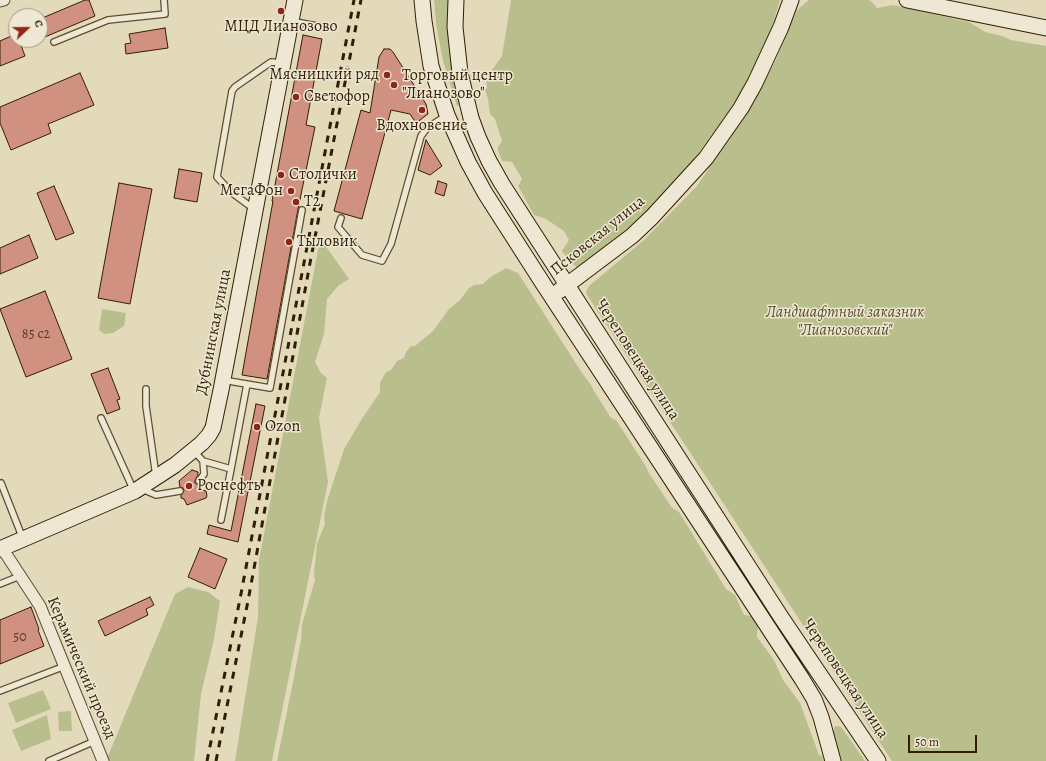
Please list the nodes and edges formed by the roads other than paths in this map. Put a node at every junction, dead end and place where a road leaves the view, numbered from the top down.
1 (4, 0) edge
2 (164, 0) edge
3 (295, 0) edge
4 (422, 0) edge
5 (456, 0) edge
6 (790, 0) edge
7 (907, 0) edge
8 (0, 2) edge
9 (291, 21) junction
10 (322, 27) dead end
11 (1046, 28) edge
12 (54, 42) dead end
13 (283, 63) junction
14 (447, 115) junction
15 (255, 210) junction
16 (302, 210) dead end
17 (341, 218) dead end
18 (567, 285) junction
19 (552, 296) junction
20 (223, 380) junction
21 (247, 384) junction
22 (146, 389) dead end
23 (101, 418) dead end
24 (198, 456) junction
25 (231, 468) junction
26 (156, 478) junction
27 (199, 481) dead end
28 (1, 483) dead end
29 (137, 489) junction
30 (180, 491) dead end
31 (221, 520) dead end
32 (23, 539) junction
33 (1, 548) edge
34 (20, 576) junction
35 (0, 584) edge
36 (781, 617) junction
37 (769, 627) junction
38 (65, 666) junction
39 (0, 691) edge
40 (854, 736) dead end
41 (96, 740) junction
42 (49, 761) edge
43 (103, 761) edge
44 (833, 761) edge
45 (838, 761) edge
46 (878, 761) edge

1 - 8 street
2 - 12 lane
3 - 9 main road, Дубнинская улица
4 - 14 main road, Череповецкая улица
5 - 18 main road, Череповецкая улица
6 - 18 main road, Псковская улица
7 - 11 main road
9 - 10 lane
9 - 13 main road, Дубнинская улица
13 - 15 main road, Дубнинская улица
13 - 15 lane
14 - 17 lane
14 - 19 main road, Череповецкая улица
15 - 20 main road, Дубнинская улица
16 - 21 lane
18 - 19 main road, Псковская улица
18 - 36 main road, Череповецкая улица
19 - 37 main road, Череповецкая улица
20 - 21 lane
20 - 24 main road, Дубнинская улица
21 - 25 lane
22 - 26 lane
23 - 29 lane
24 - 25 lane
24 - 26 main road, Дубнинская улица
24 - 27 lane
25 - 31 lane
26 - 29 main road, Дубнинская улица
28 - 32 lane
29 - 30 lane
29 - 32 main road, Дубнинская улица
32 - 33 main road, Дубнинская улица
33 - 34 street, Керамический проезд
34 - 35 lane
34 - 38 street, Керамический проезд
36 - 40 lane, Череповецкая улица
36 - 46 main road, Череповецкая улица
37 - 44 main road, Череповецкая улица
37 - 45 lane, Череповецкая улица
38 - 39 lane
38 - 41 street, Керамический проезд
41 - 42 lane
41 - 43 street, Керамический проезд

